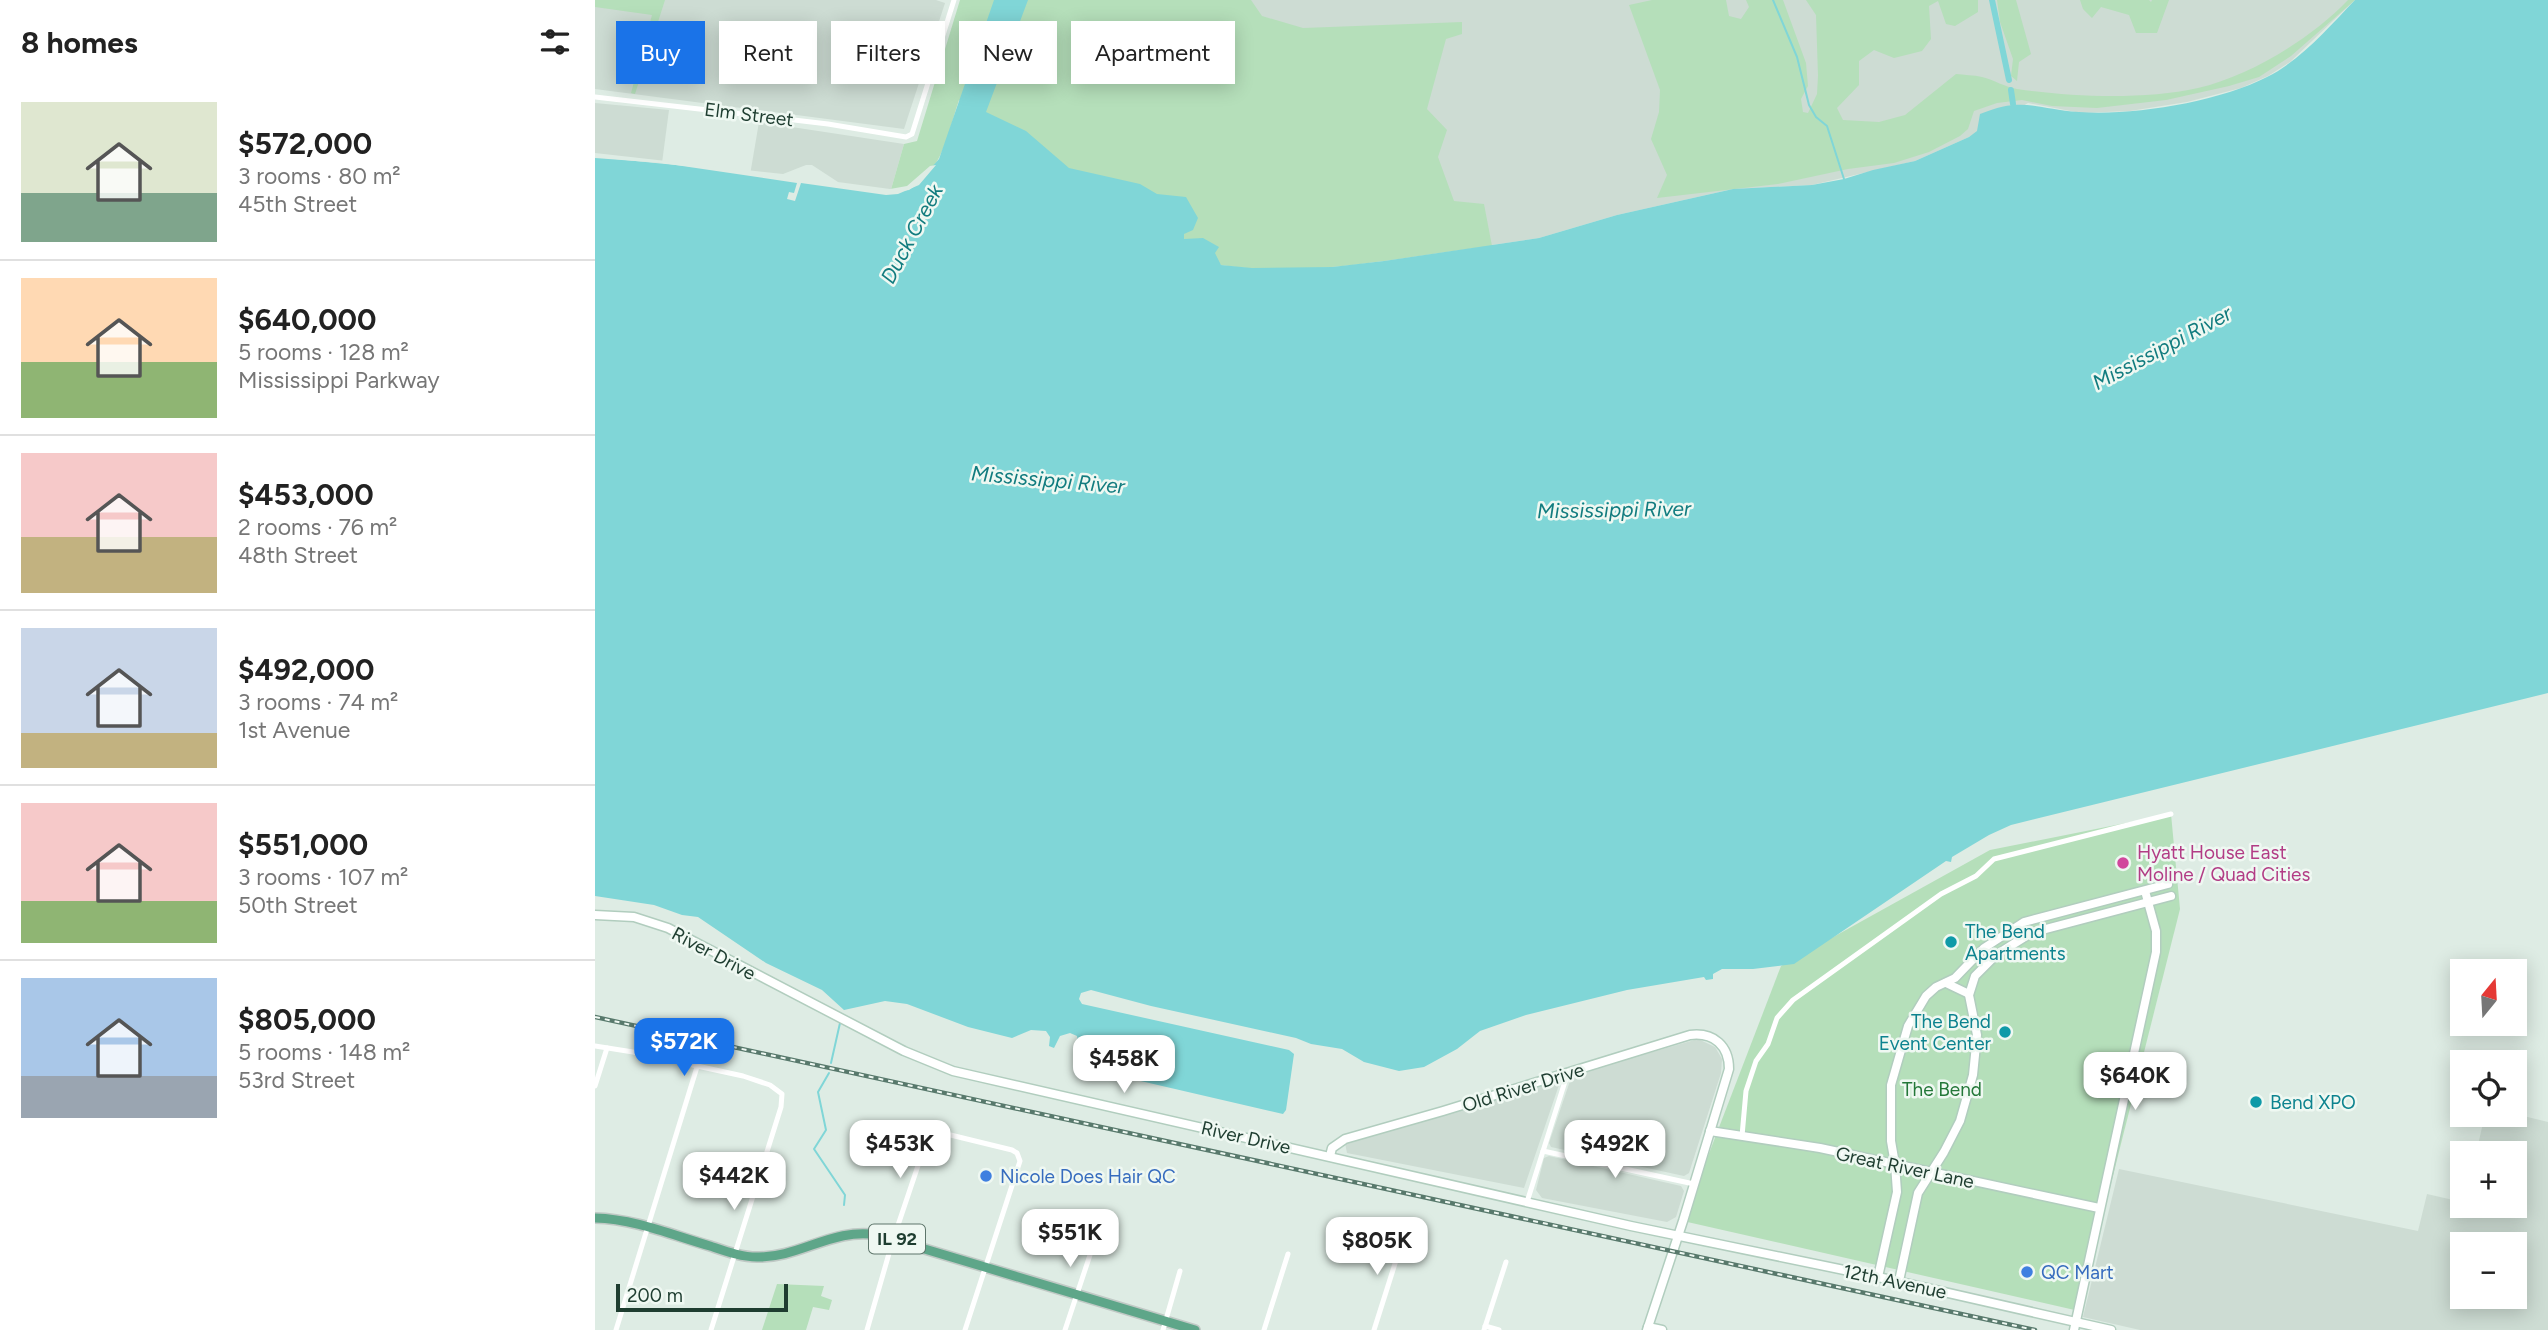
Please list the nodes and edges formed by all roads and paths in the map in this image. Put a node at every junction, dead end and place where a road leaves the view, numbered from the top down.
1 (954, 0) edge
2 (595, 97) edge
3 (2171, 814) dead end
4 (2168, 884) dead end
5 (2145, 891) junction
6 (2171, 897) dead end
7 (2148, 903) junction
8 (595, 915) edge
9 (1946, 984) junction
10 (1969, 994) junction
11 (595, 1046) edge
12 (607, 1048) junction
13 (697, 1067) junction
14 (1568, 1072) junction
15 (595, 1086) edge
16 (1710, 1130) junction
17 (1742, 1136) junction
18 (1543, 1151) junction
19 (1330, 1156) junction
20 (1895, 1164) junction
21 (1931, 1172) junction
22 (1694, 1184) junction
23 (1527, 1202) junction
24 (2099, 1208) junction
25 (1103, 1216) dead end
26 (595, 1218) edge
27 (647, 1227) junction
28 (1405, 1232) dead end
29 (1678, 1235) junction
30 (895, 1238) junction
31 (734, 1254) junction
32 (1288, 1254) dead end
33 (1506, 1262) dead end
34 (986, 1266) junction
35 (1180, 1270) dead end
36 (1878, 1277) junction
37 (1899, 1281) junction
38 (1076, 1294) junction
39 (1164, 1326) edge
40 (2075, 1326) edge
41 (1484, 1328) edge
42 (1648, 1329) edge
43 (616, 1330) edge
44 (711, 1330) edge
45 (867, 1330) edge
46 (965, 1330) edge
47 (1065, 1330) edge
48 (1195, 1330) edge
49 (1264, 1330) edge
50 (1374, 1330) edge
51 (1499, 1330) edge
52 (1662, 1330) edge
53 (2111, 1330) edge

1 - 2 street, Elm Street
3 - 17 street
4 - 5 street
5 - 7 street
5 - 9 street
6 - 7 street
7 - 10 street
7 - 24 street
8 - 19 street, River Drive
9 - 10 street
9 - 20 street
10 - 21 street
11 - 12 street
12 - 13 street
12 - 15 street
13 - 27 street
13 - 31 street
14 - 16 street, Old River Drive
14 - 18 street
14 - 19 street, Old River Drive
16 - 17 street, Great River Lane
16 - 22 street
17 - 20 street, Great River Lane
18 - 22 street
18 - 23 street
19 - 23 street, River Drive
20 - 21 street, Great River Lane
20 - 36 street
21 - 24 street, Great River Lane
21 - 37 street
22 - 29 street
23 - 29 street, River Drive
24 - 40 street
25 - 38 street
26 - 27 main road, IL 92
27 - 31 main road, IL 92
27 - 43 street
28 - 50 street
29 - 36 street, 12th Avenue
29 - 42 street
30 - 31 main road, IL 92
30 - 34 main road, IL 92
30 - 34 street
30 - 45 street
31 - 44 street
32 - 49 street
33 - 41 street
34 - 38 main road, IL 92
34 - 46 street
35 - 39 street
36 - 37 street, 12th Avenue
37 - 40 street, 12th Avenue
38 - 39 main road, IL 92
38 - 47 street
39 - 48 main road, IL 92
40 - 53 street, 12th Avenue
41 - 51 street
42 - 52 street

